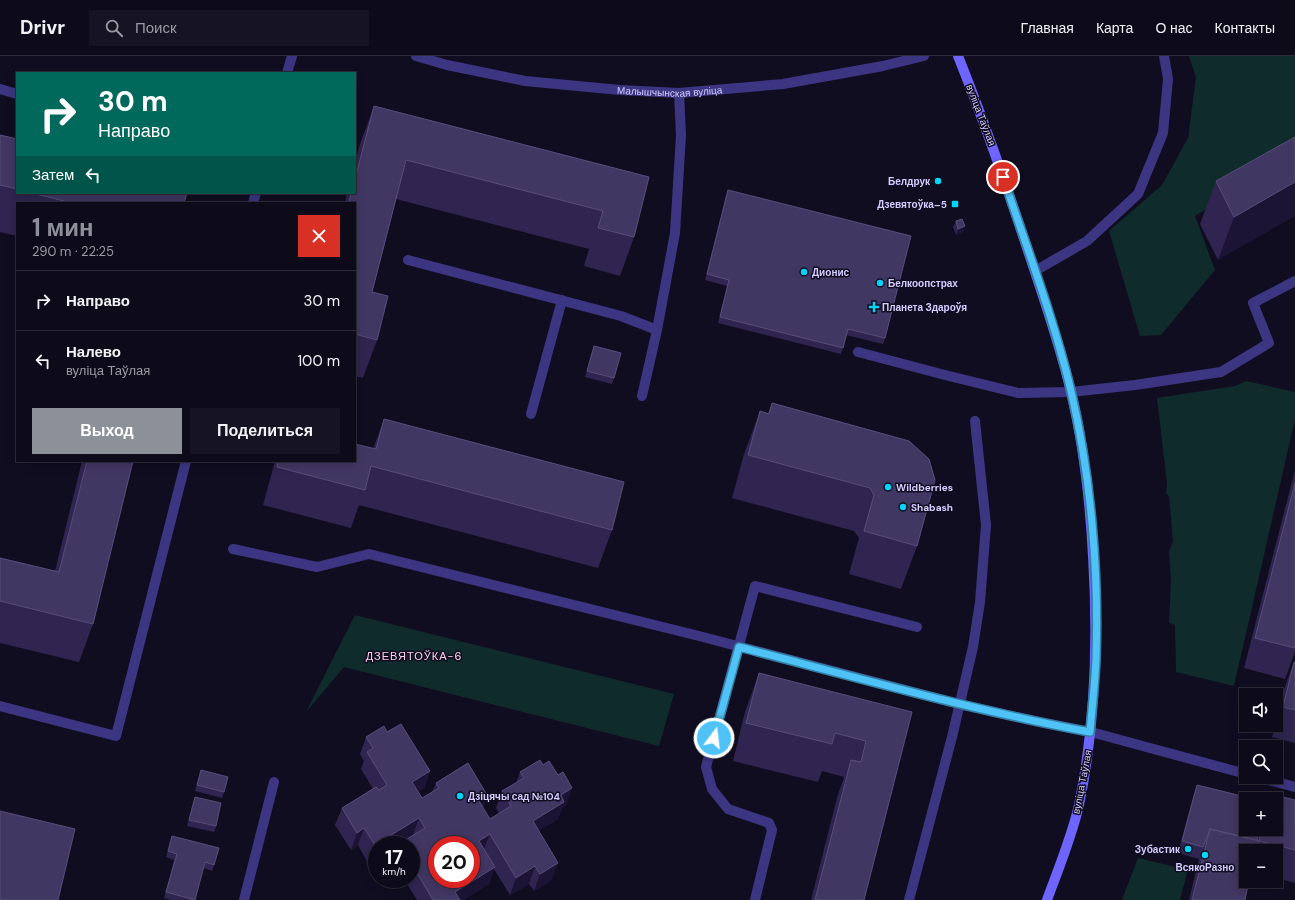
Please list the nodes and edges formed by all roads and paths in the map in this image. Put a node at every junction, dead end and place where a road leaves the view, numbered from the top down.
1 (292, 56) edge
2 (416, 56) edge
3 (924, 56) edge
4 (958, 56) edge
5 (1164, 56) edge
6 (287, 72) edge
7 (0, 89) edge
8 (679, 93) junction
9 (16, 94) edge
10 (408, 260) dead end
11 (1034, 271) junction
12 (1295, 281) edge
13 (562, 300) junction
14 (657, 330) junction
15 (858, 352) dead end
16 (1071, 392) junction
17 (642, 396) dead end
18 (531, 414) dead end
19 (975, 421) dead end
20 (186, 462) edge
21 (233, 549) dead end
22 (917, 627) dead end
23 (739, 647) junction
24 (959, 704) junction
25 (0, 706) edge
26 (1090, 732) junction
27 (1239, 772) edge
28 (274, 782) dead end
29 (1283, 784) edge
30 (1295, 787) edge
31 (244, 900) edge
32 (755, 900) edge
33 (909, 900) edge
34 (1047, 900) edge

1 - 6 street
2 - 8 street, Малышчынская вуліца
3 - 8 street, Малышчынская вуліца
4 - 11 street, вуліца Таўлая
5 - 11 street
7 - 9 street
8 - 14 street
10 - 13 street
11 - 16 street, вуліца Таўлая
12 - 16 street
13 - 14 street
13 - 18 street
14 - 17 street
15 - 16 street
16 - 26 street, вуліца Таўлая
19 - 24 street
20 - 25 street
21 - 23 street
22 - 23 street
23 - 24 street
23 - 32 street
24 - 26 street
24 - 33 street
26 - 27 street
26 - 34 street, вуліца Таўлая
28 - 31 street
29 - 30 street

